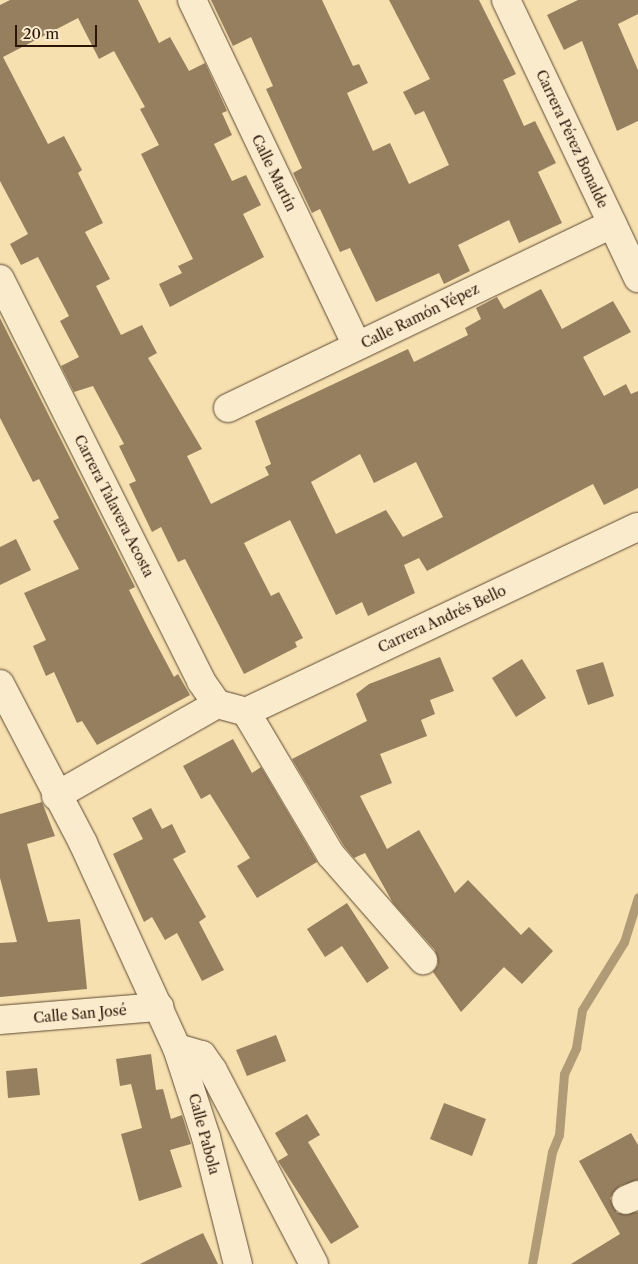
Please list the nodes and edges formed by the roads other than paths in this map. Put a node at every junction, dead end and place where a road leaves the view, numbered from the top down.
1 (192, 0) edge
2 (506, 0) edge
3 (612, 224) junction
4 (638, 278) edge
5 (0, 279) edge
6 (357, 346) junction
7 (228, 408) dead end
8 (638, 527) edge
9 (0, 684) edge
10 (218, 704) junction
11 (246, 712) junction
12 (56, 796) junction
13 (424, 960) dead end
14 (159, 1007) junction
15 (0, 1020) edge
16 (177, 1048) junction
17 (238, 1264) edge
18 (314, 1264) edge

1 - 6 street, Calle Martín
2 - 3 street, Carrera Pérez Bonalde
3 - 4 street, Carrera Pérez Bonalde
3 - 6 street, Calle Ramón Yépez
5 - 10 street, Carrera Talavera Acosta
6 - 7 street, Calle Ramón Yépez
8 - 11 street, Carrera Andrés Bello
9 - 12 street, Calle Pabola
10 - 11 street
10 - 12 street
11 - 13 street
12 - 14 street, Calle Pabola
14 - 15 street, Calle San José
14 - 16 street, Calle Pabola
16 - 17 street, Calle Pabola
16 - 18 street

